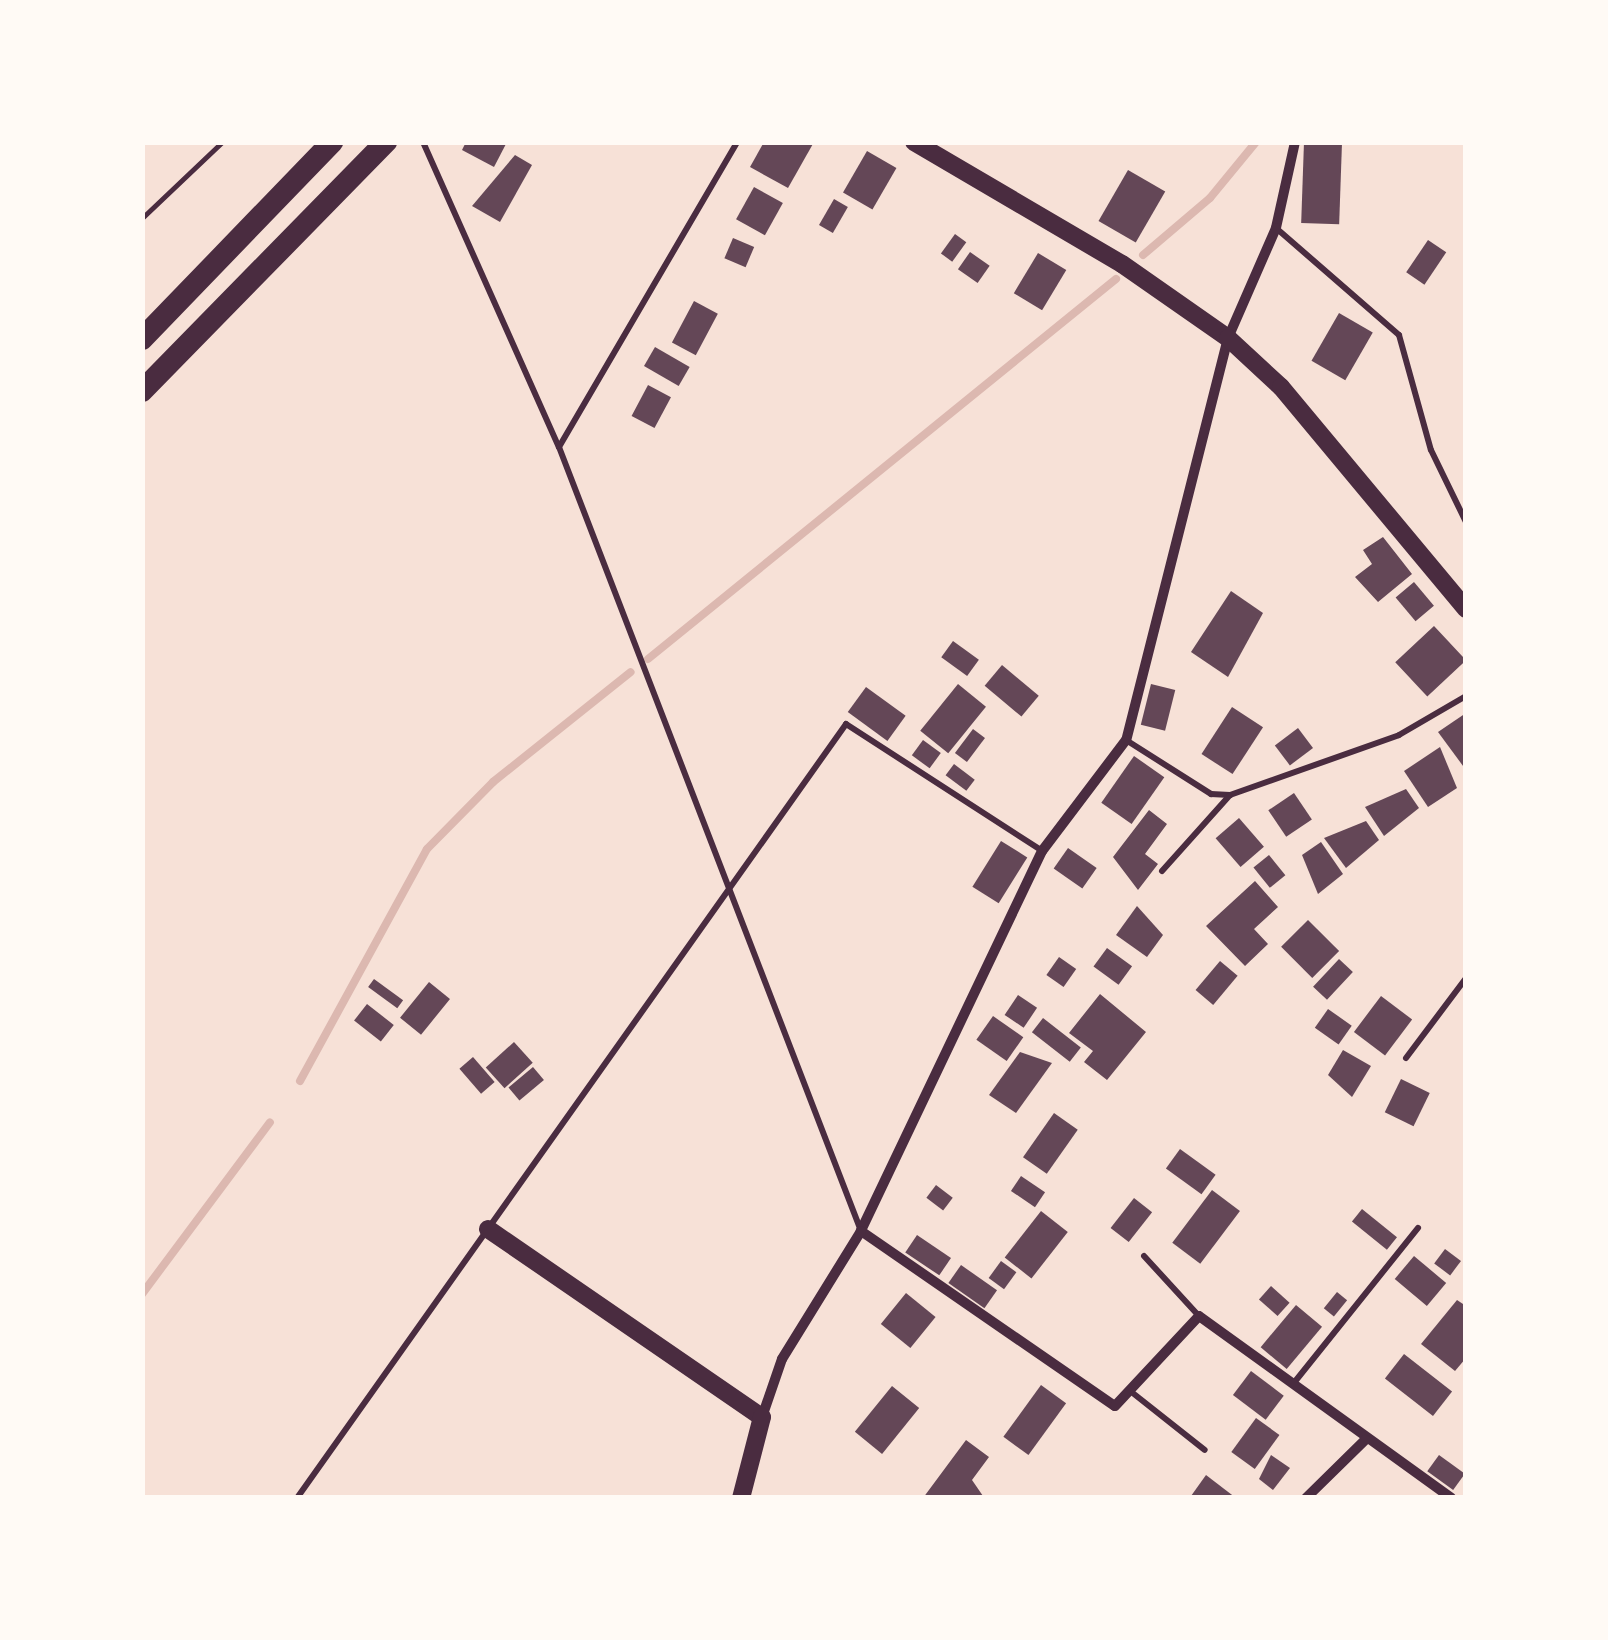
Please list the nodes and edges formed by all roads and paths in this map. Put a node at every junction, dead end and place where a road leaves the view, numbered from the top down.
1 (222, 142) edge
2 (332, 142) edge
3 (386, 142) edge
4 (422, 142) edge
5 (737, 142) edge
6 (914, 142) edge
7 (1295, 142) edge
8 (142, 218) edge
9 (1276, 228) junction
10 (1228, 338) junction
11 (142, 339) edge
12 (142, 390) edge
13 (559, 446) junction
14 (1466, 522) edge
15 (1466, 608) edge
16 (1466, 696) edge
17 (1126, 740) junction
18 (1230, 795) junction
19 (1042, 852) junction
20 (1162, 871) dead end
21 (730, 888) junction
22 (1466, 978) edge
23 (1406, 1058) dead end
24 (1418, 1228) dead end
25 (488, 1229) junction
26 (861, 1231) junction
27 (1144, 1256) dead end
28 (1199, 1316) junction
29 (1292, 1385) junction
30 (1134, 1394) junction
31 (762, 1417) junction
32 (1365, 1440) junction
33 (1205, 1450) dead end
34 (298, 1498) edge
35 (741, 1498) edge
36 (1306, 1498) edge
37 (1451, 1498) edge

1 - 8 path
2 - 11 highway
3 - 12 highway
4 - 13 lane
5 - 13 lane
6 - 10 street
7 - 9 street
9 - 10 street
9 - 14 lane
10 - 15 street
10 - 17 street
13 - 21 lane
16 - 18 lane
17 - 18 lane
17 - 19 street
18 - 20 lane
19 - 21 lane
19 - 26 street
21 - 25 lane
21 - 26 lane
22 - 23 lane
24 - 29 lane
25 - 31 street
25 - 34 lane
26 - 30 street
26 - 31 street
27 - 28 lane
28 - 29 street
28 - 30 street
29 - 32 street
30 - 33 lane
31 - 35 street
32 - 36 street
32 - 37 street

